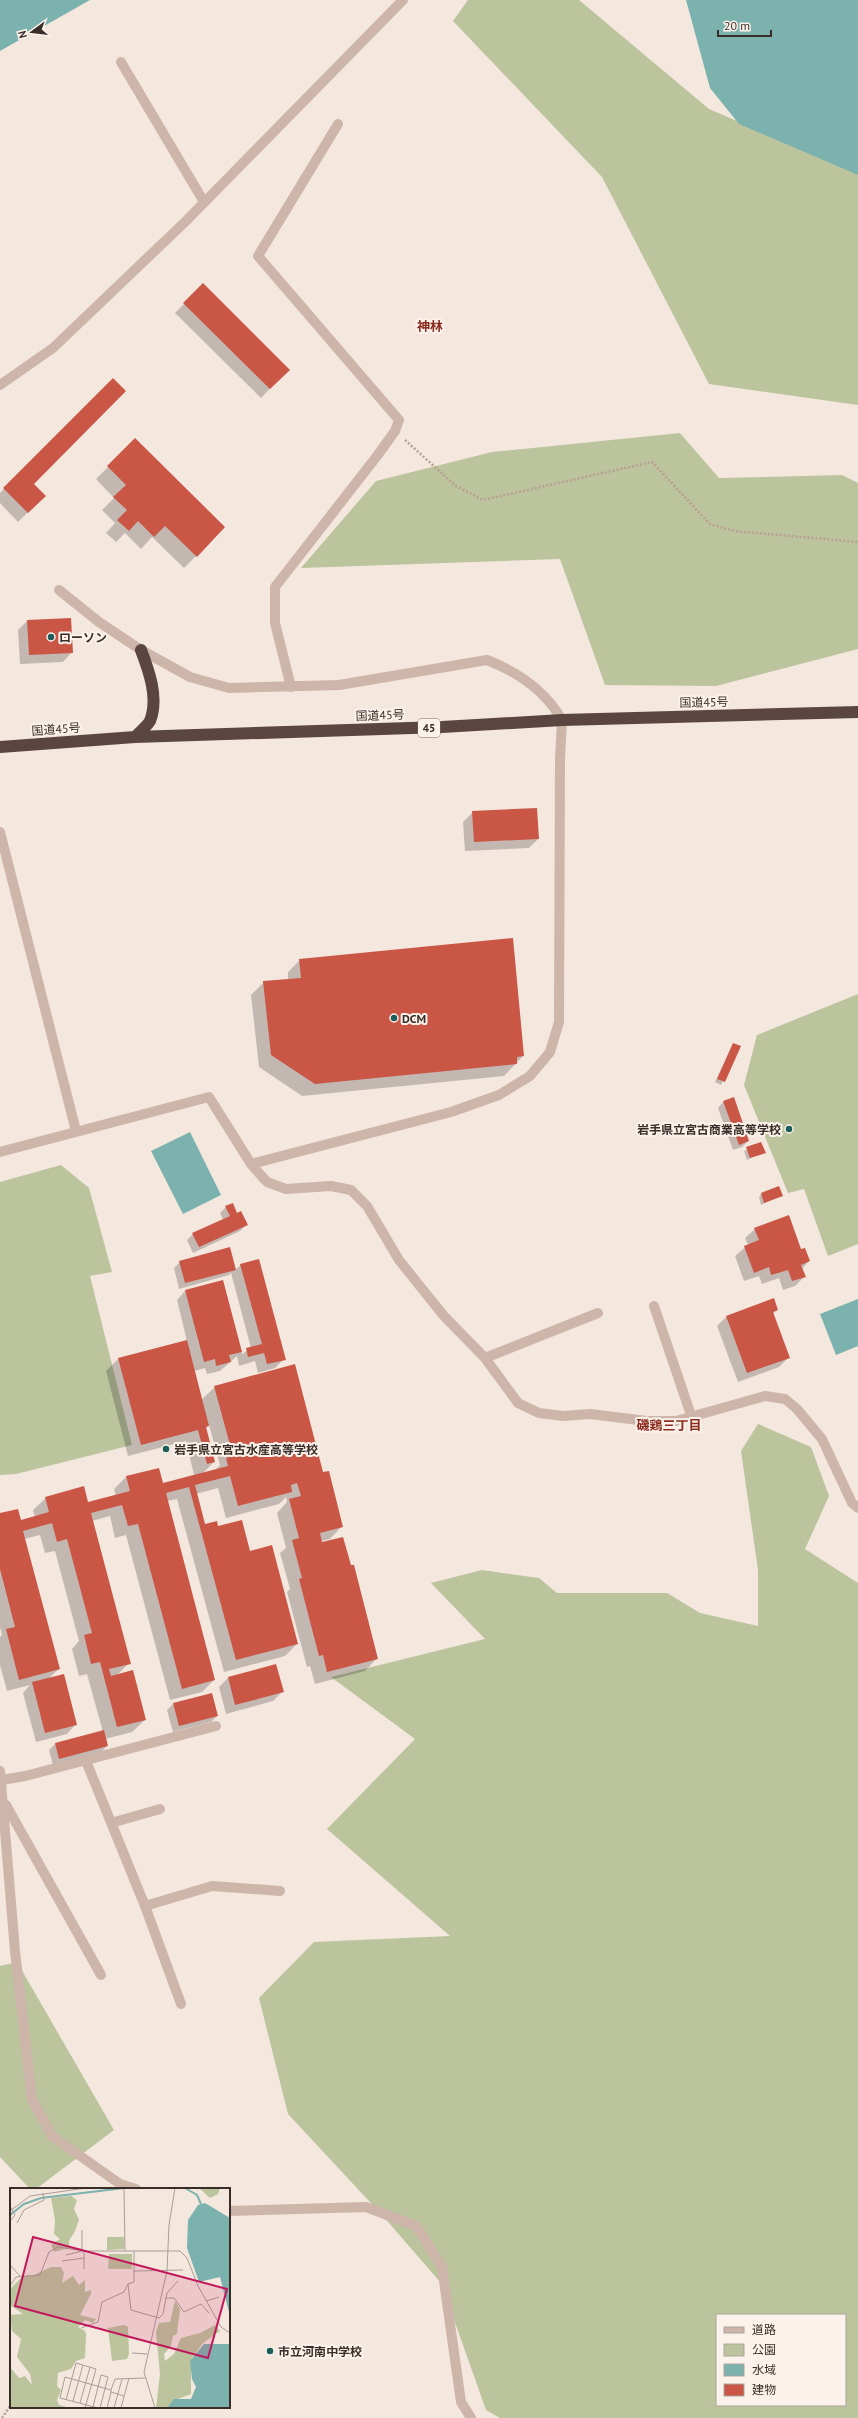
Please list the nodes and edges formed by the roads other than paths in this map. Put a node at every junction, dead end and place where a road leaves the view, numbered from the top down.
1 (403, 0) edge
2 (121, 62) dead end
3 (338, 124) dead end
4 (204, 202) junction
5 (0, 385) edge
6 (59, 590) dead end
7 (141, 650) junction
8 (291, 686) junction
9 (858, 712) edge
10 (562, 720) junction
11 (135, 737) junction
12 (0, 747) edge
13 (0, 832) edge
14 (76, 1132) junction
15 (0, 1152) edge
16 (251, 1164) junction
17 (654, 1306) dead end
18 (598, 1313) dead end
19 (485, 1358) junction
20 (692, 1418) junction
21 (858, 1508) edge
22 (216, 1726) dead end
23 (86, 1761) junction
24 (1, 1776) edge
25 (2, 1802) edge
26 (160, 1809) dead end
27 (111, 1823) junction
28 (280, 1891) dead end
29 (145, 1906) junction
30 (101, 1975) dead end
31 (182, 2004) dead end
32 (133, 2188) edge
33 (230, 2211) edge
34 (470, 2418) edge

1 - 4 street
2 - 4 street
3 - 8 street
4 - 5 street
6 - 7 street
7 - 8 street
7 - 11 highway
8 - 10 street
9 - 10 highway, 国道45号 / 45
10 - 11 highway, 国道45号 / 45
10 - 16 street
11 - 12 highway, 国道45号 / 45
13 - 14 street
14 - 15 street
14 - 16 street
16 - 19 street
17 - 20 street
18 - 19 street
19 - 20 street
20 - 21 street
22 - 23 street
23 - 24 street
23 - 27 street
24 - 25 street
25 - 30 street
25 - 32 street
26 - 27 street
27 - 29 street
28 - 29 street
29 - 31 street
33 - 34 street

